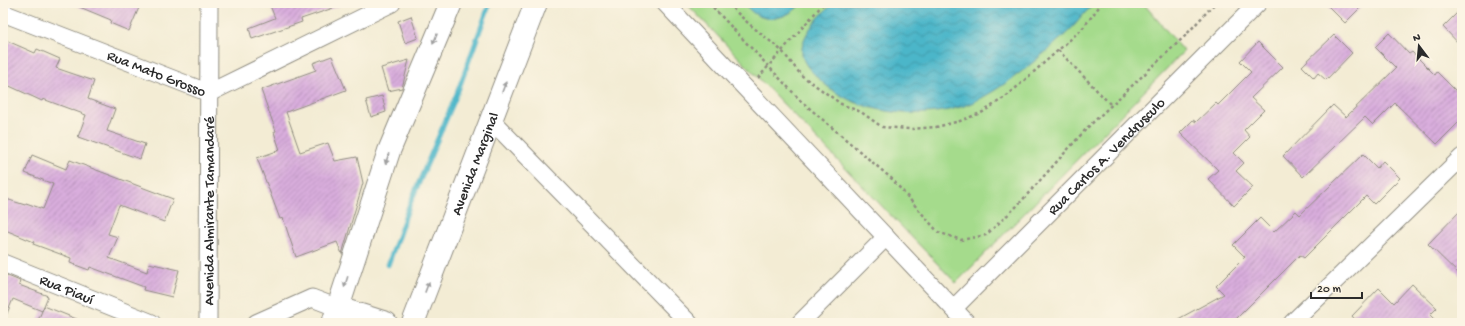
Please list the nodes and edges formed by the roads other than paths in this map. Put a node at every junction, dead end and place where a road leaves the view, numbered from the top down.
1 (209, 3) edge
2 (392, 3) edge
3 (451, 3) edge
4 (536, 3) edge
5 (665, 3) edge
6 (1258, 3) edge
7 (3, 14) edge
8 (209, 93) junction
9 (491, 120) junction
10 (1462, 157) edge
11 (886, 237) junction
12 (3, 263) edge
13 (954, 308) junction
14 (335, 316) edge
15 (152, 323) edge
16 (208, 323) edge
17 (256, 323) edge
18 (386, 323) edge
19 (413, 323) edge
20 (689, 323) edge
21 (800, 323) edge
22 (967, 323) edge
23 (1292, 323) edge

1 - 8 street, Avenida Almirante Tamandaré
2 - 8 street, Rua Mato Grosso
3 -> 14 street
9 -> 4 street, Avenida Marginal
5 - 11 street
6 - 13 street, Rua Carlos A. Vendrusculo
7 - 8 street, Rua Mato Grosso
8 - 16 street, Avenida Almirante Tamandaré
19 -> 9 street, Avenida Marginal
9 - 20 street
10 - 23 street
11 - 13 street
11 - 21 street
12 - 15 street, Rua Piauí
13 - 22 street
14 - 17 street
14 - 18 street

